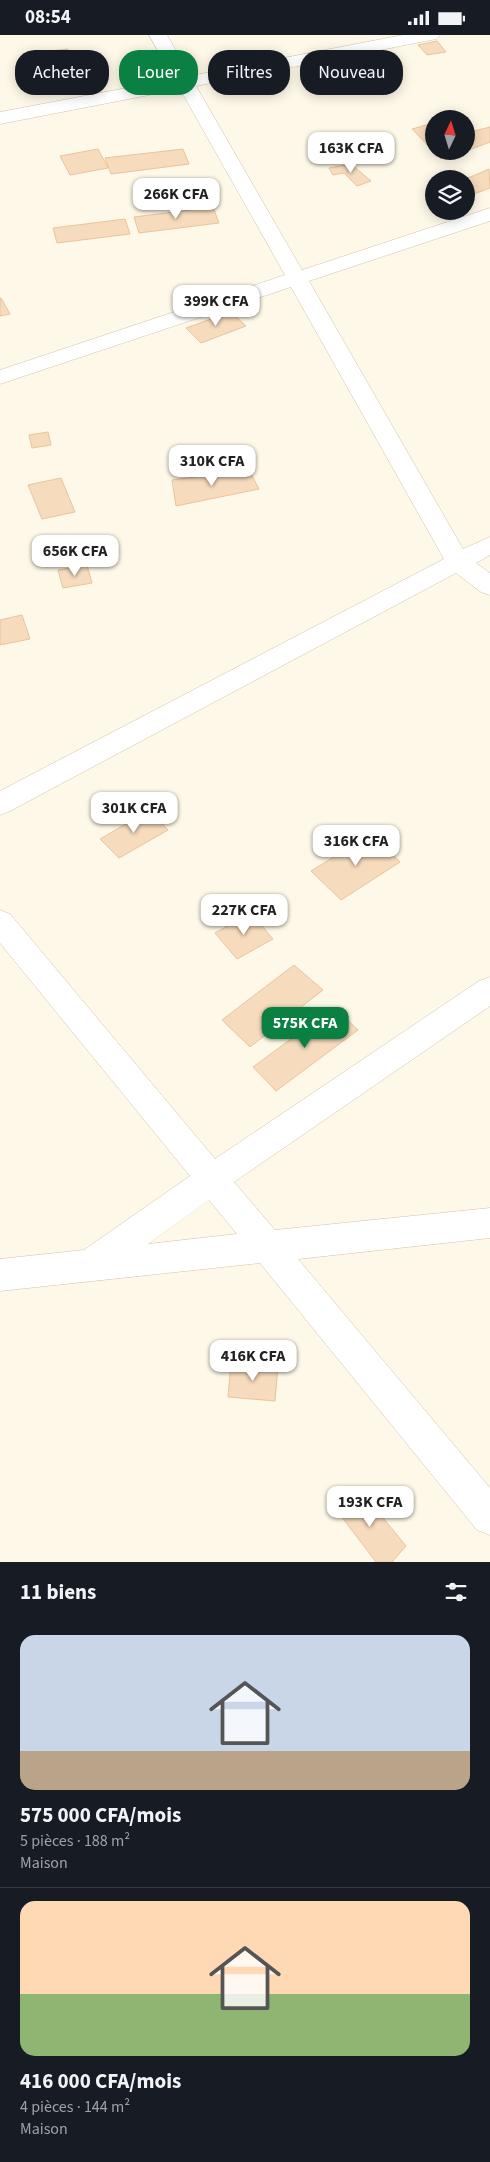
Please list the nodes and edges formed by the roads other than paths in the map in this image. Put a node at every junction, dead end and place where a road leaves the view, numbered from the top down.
1 (158, 35) edge
2 (430, 35) edge
3 (167, 50) edge
4 (198, 80) edge
5 (119, 95) edge
6 (193, 95) edge
7 (0, 118) edge
8 (490, 214) edge
9 (297, 278) junction
10 (0, 377) edge
11 (490, 545) edge
12 (458, 562) junction
13 (490, 586) edge
14 (0, 804) edge
15 (0, 922) edge
16 (490, 990) edge
17 (212, 1179) junction
18 (490, 1223) edge
19 (267, 1247) junction
20 (90, 1266) junction
21 (0, 1275) edge
22 (490, 1517) edge

1 - 3 street
2 - 4 street
5 - 7 street
6 - 9 street
8 - 9 street
9 - 10 street
9 - 12 street
11 - 12 street
12 - 13 street
12 - 14 street
15 - 17 street
16 - 17 street
17 - 19 street
17 - 20 street
18 - 19 street
19 - 20 street
19 - 22 street
20 - 21 street

